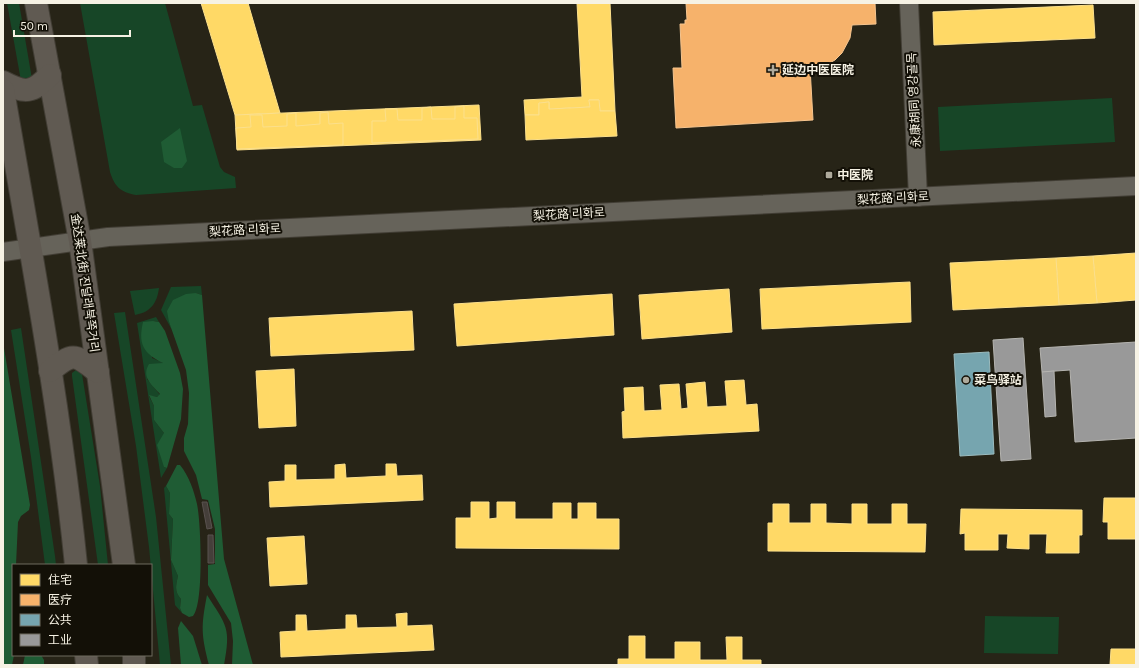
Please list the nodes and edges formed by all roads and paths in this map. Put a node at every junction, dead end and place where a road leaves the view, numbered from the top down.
1 (36, 3) edge
2 (909, 3) edge
3 (50, 75) junction
4 (3, 82) edge
5 (3, 90) edge
6 (1136, 186) edge
7 (918, 197) junction
8 (80, 241) junction
9 (31, 248) junction
10 (3, 252) edge
11 (50, 371) junction
12 (98, 372) junction
13 (76, 564) edge
14 (124, 564) edge

1 - 3 main road, 金达莱北街 진달래북쪽거리
2 - 7 street, 永康胡同 영강골목
3 - 4 main road
3 - 8 main road, 金达莱北街 진달래북쪽거리
5 - 9 main road
6 - 7 street, 梨花路 리화로
7 - 8 street, 梨花路 리화로
8 - 9 street, 梨花路 리화로
8 - 12 main road, 金达莱北街 진달래북쪽거리
9 - 10 street, 梨花路 리화로
9 - 11 main road
11 - 12 main road
11 - 13 main road
12 - 14 main road, 金达莱北街 진달래북쪽거리

